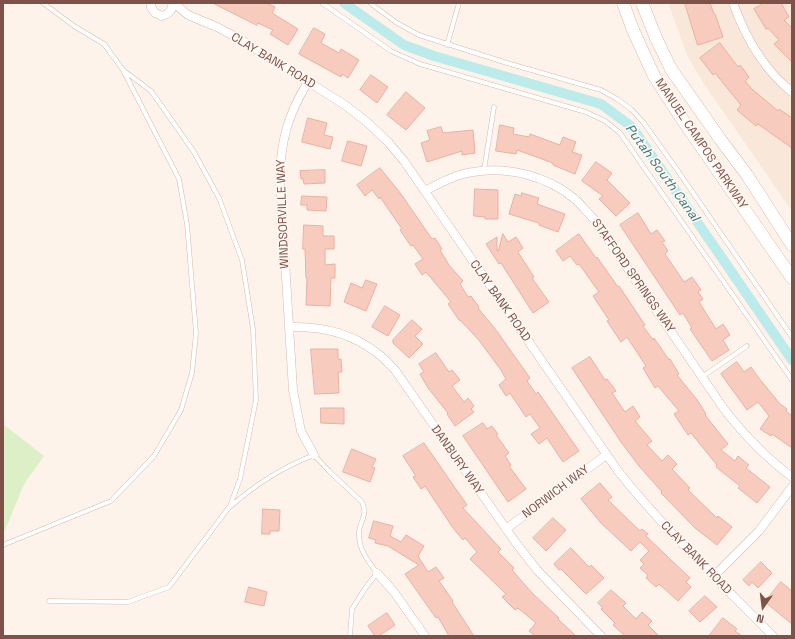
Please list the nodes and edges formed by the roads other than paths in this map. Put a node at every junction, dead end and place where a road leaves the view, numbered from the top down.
1 (44, 3) edge
2 (144, 3) edge
3 (173, 3) edge
4 (322, 3) edge
5 (370, 3) edge
6 (459, 3) edge
7 (623, 3) edge
8 (642, 3) edge
9 (732, 3) edge
10 (152, 7) edge
11 (166, 15) junction
12 (188, 15) junction
13 (447, 45) junction
14 (123, 70) junction
15 (308, 82) junction
16 (792, 92) edge
17 (494, 107) dead end
18 (484, 171) junction
19 (425, 191) junction
20 (792, 245) edge
21 (792, 278) edge
22 (290, 327) junction
23 (792, 337) edge
24 (747, 346) dead end
25 (702, 377) junction
26 (792, 380) edge
27 (314, 455) junction
28 (606, 455) junction
29 (792, 477) edge
30 (792, 487) edge
31 (230, 506) junction
32 (506, 529) junction
33 (3, 545) edge
34 (377, 573) junction
35 (714, 576) junction
36 (49, 601) dead end
37 (350, 636) edge
38 (425, 636) edge
39 (601, 636) edge
40 (773, 636) edge

1 - 14 lane
2 - 10 street, CLAY BANK ROAD
3 - 11 street, CLAY BANK ROAD
3 - 12 street, CLAY BANK ROAD
4 - 26 lane
5 - 13 lane
6 - 13 lane
7 - 21 main road, MANUEL CAMPOS PARKWAY
8 - 20 main road, MANUEL CAMPOS PARKWAY
9 - 16 street
10 - 11 street, CLAY BANK ROAD
11 - 12 street, CLAY BANK ROAD
12 - 15 street, CLAY BANK ROAD
13 - 23 lane
14 - 31 lane
14 - 33 lane
15 - 19 street, CLAY BANK ROAD
15 - 22 street, WINDSORVILLE WAY
17 - 18 lane
18 - 19 street, STAFFORD SPRINGS WAY
18 - 25 street, STAFFORD SPRINGS WAY
19 - 28 street, CLAY BANK ROAD
22 - 27 street, WINDSORVILLE WAY
22 - 32 street, DANBURY WAY
24 - 25 lane
25 - 29 street, STAFFORD SPRINGS WAY
27 - 31 lane
27 - 34 lane
28 - 32 street, NORWICH WAY
28 - 35 street, CLAY BANK ROAD
30 - 35 street
31 - 36 lane
32 - 39 street, DANBURY WAY
34 - 37 lane
34 - 38 street
35 - 40 street, CLAY BANK ROAD

